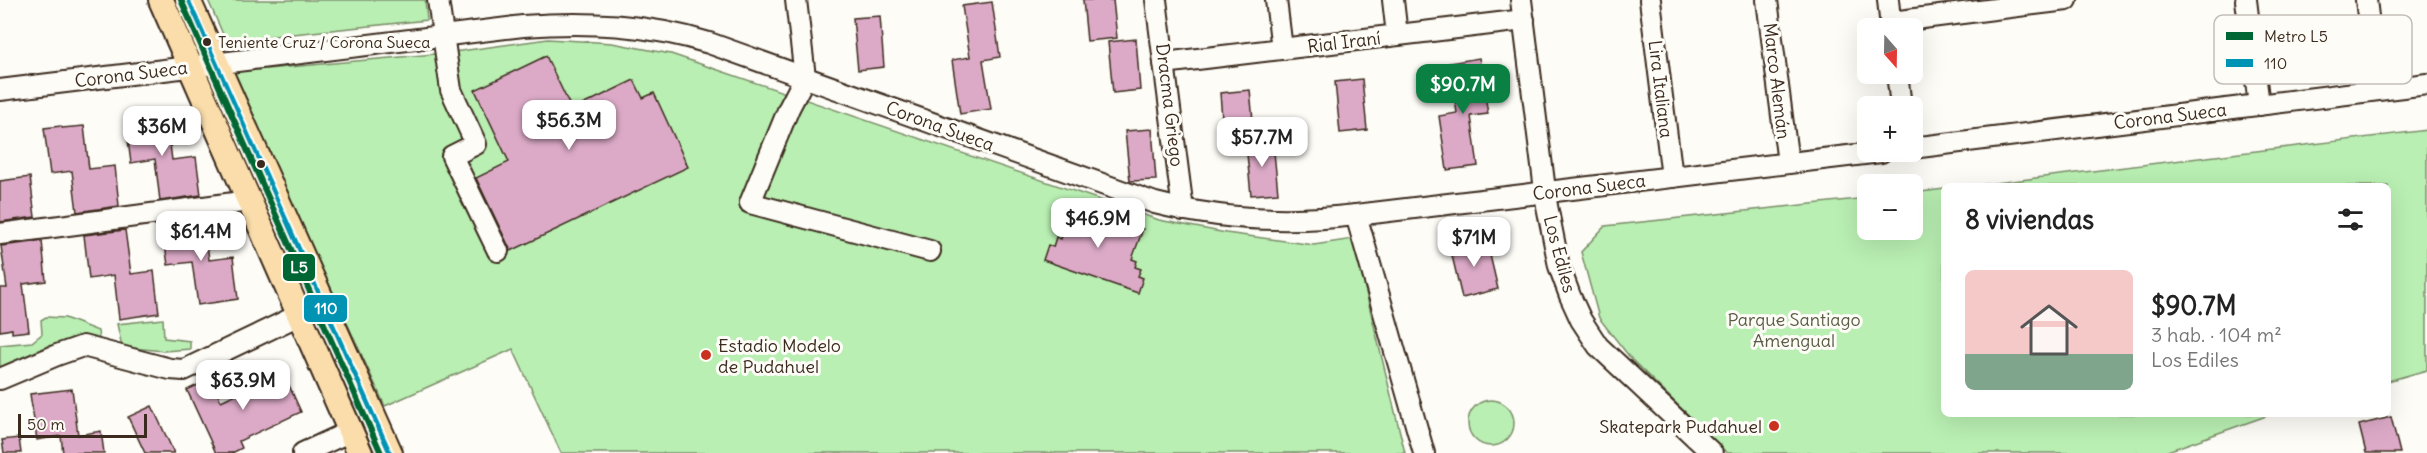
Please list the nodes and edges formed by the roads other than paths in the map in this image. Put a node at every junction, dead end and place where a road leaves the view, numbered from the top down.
1 (161, 0) edge
2 (188, 0) edge
3 (438, 0) edge
4 (796, 0) edge
5 (1156, 0) edge
6 (1276, 0) edge
7 (1393, 0) edge
8 (1521, 0) edge
9 (1650, 0) edge
10 (1767, 0) edge
11 (1888, 0) edge
12 (2067, 0) edge
13 (2246, 0) edge
14 (2366, 0) edge
15 (2248, 15) edge
16 (2368, 15) edge
17 (1890, 18) edge
18 (1524, 20) junction
19 (1923, 20) edge
20 (1397, 35) junction
21 (442, 36) junction
22 (1282, 49) junction
23 (1164, 63) junction
24 (216, 64) junction
25 (190, 67) junction
26 (805, 77) junction
27 (2256, 84) edge
28 (2376, 84) edge
29 (2427, 84) edge
30 (0, 90) edge
31 (2377, 90) junction
32 (2259, 105) junction
33 (1923, 147) edge
34 (1857, 155) edge
35 (1788, 163) junction
36 (1672, 177) junction
37 (1545, 193) junction
38 (249, 201) junction
39 (1183, 210) junction
40 (1356, 215) junction
41 (0, 234) edge
42 (498, 250) dead end
43 (930, 251) dead end
44 (299, 315) junction
45 (0, 379) edge
46 (355, 442) edge
47 (303, 453) edge
48 (390, 453) edge
49 (1424, 453) edge
50 (1712, 453) edge

1 - 25 main road
2 - 24 main road
3 - 21 street
4 - 26 street
5 - 23 street, Dracma Griego
6 - 22 street
7 - 20 street
8 - 18 street, Los Ediles
9 - 36 street, Lira Italiana
10 - 35 street, Marco Alemán
11 - 17 street
12 - 19 street
13 - 15 street
14 - 16 street
18 - 20 street, Rial Iraní
18 - 37 street, Los Ediles
20 - 22 street, Rial Iraní
21 - 24 street, Corona Sueca
21 - 26 street, Corona Sueca
21 - 42 street
22 - 23 street, Rial Iraní
23 - 39 street, Dracma Griego
24 - 25 street, Corona Sueca
24 - 48 main road
25 - 30 street, Corona Sueca
25 - 38 main road
26 - 39 street, Corona Sueca
26 - 43 street
27 - 32 street
28 - 31 street
29 - 31 street, Corona Sueca
31 - 32 street, Corona Sueca
32 - 33 street, Corona Sueca
34 - 35 street, Corona Sueca
35 - 36 street, Corona Sueca
36 - 37 street, Corona Sueca
37 - 40 street, Corona Sueca
37 - 50 street, Los Ediles
38 - 41 street
38 - 44 main road
39 - 40 street, Corona Sueca
40 - 49 street
44 - 45 street
44 - 46 main road
46 - 47 street

